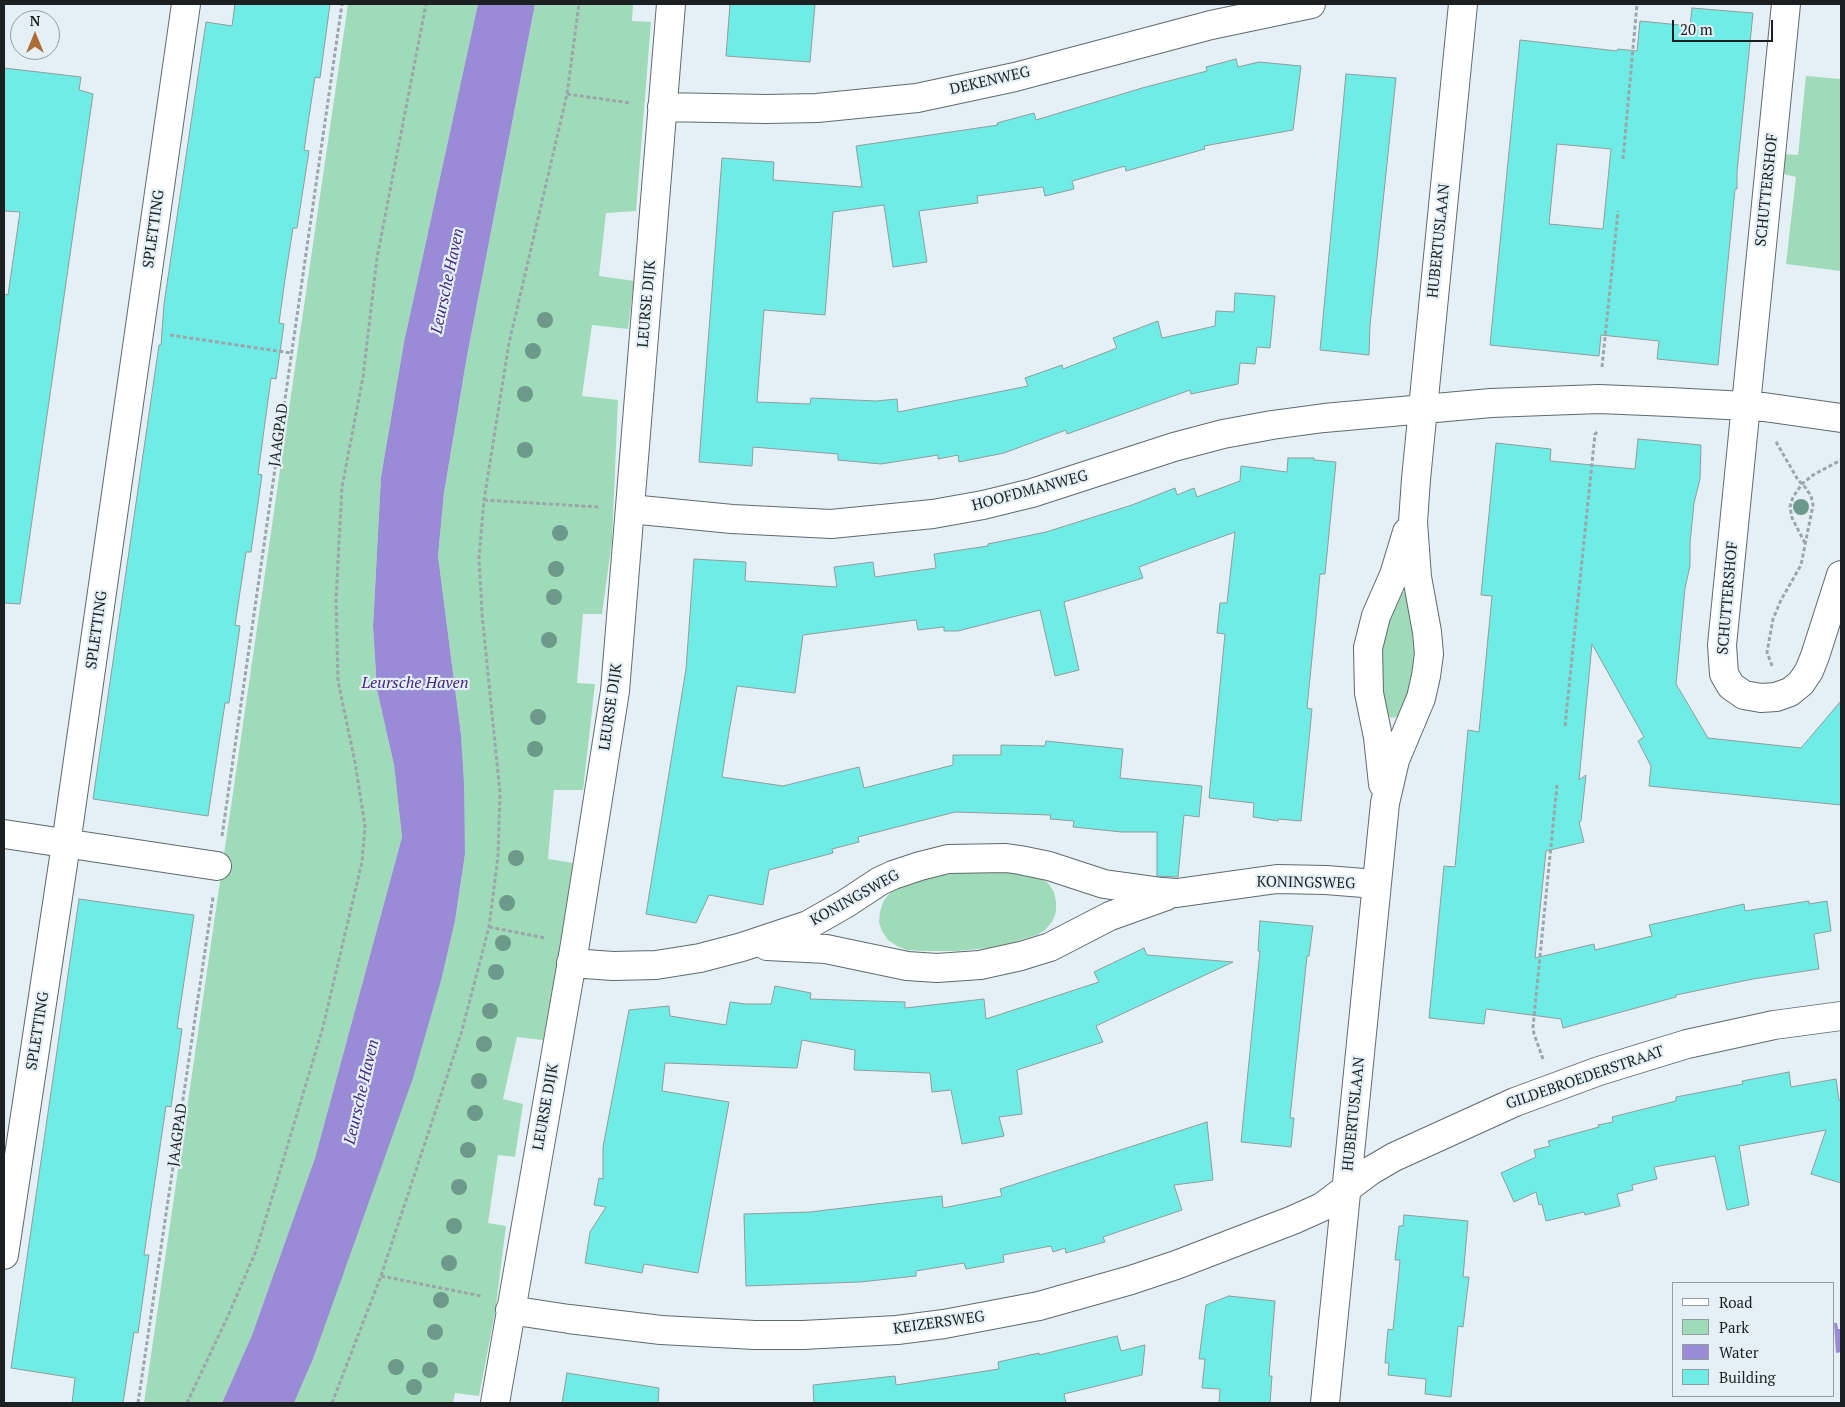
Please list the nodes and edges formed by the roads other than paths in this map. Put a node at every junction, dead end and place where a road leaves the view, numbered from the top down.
1 (186, 4) edge
2 (671, 4) edge
3 (1312, 4) edge
4 (1463, 4) edge
5 (1786, 4) edge
6 (662, 107) junction
7 (1746, 406) junction
8 (1423, 408) junction
9 (1841, 418) edge
10 (1416, 479) junction
11 (630, 509) junction
12 (1841, 575) edge
13 (1382, 825) junction
14 (4, 834) edge
15 (66, 844) junction
16 (218, 866) road end
17 (1376, 884) junction
18 (1177, 893) junction
19 (742, 947) junction
20 (573, 953) junction
21 (1841, 1016) edge
22 (1346, 1189) junction
23 (4, 1255) edge
24 (511, 1306) junction
25 (494, 1403) edge
26 (1325, 1403) edge

1 - 15 street, SPLETTING
2 - 6 street, LEURSE DIJK
3 - 6 street, DEKENWEG
4 - 8 street, HUBERTUSLAAN
5 - 7 street, SCHUTTERSHOF
6 - 11 street, LEURSE DIJK
7 - 8 street
7 - 9 street
7 - 12 street, SCHUTTERSHOF
8 - 10 street, HUBERTUSLAAN
8 - 11 street, HOOFDMANWEG
10 - 13 street, HUBERTUSLAAN
10 - 13 street, HUBERTUSLAAN
11 - 20 street, LEURSE DIJK
13 - 17 street, HUBERTUSLAAN
14 - 15 street
15 - 16 street
15 - 23 street, SPLETTING
17 - 18 street, KONINGSWEG
17 - 22 street, HUBERTUSLAAN
18 - 19 street, KONINGSWEG
18 - 19 street, KONINGSWEG
19 - 20 street, KONINGSWEG
20 - 24 street, LEURSE DIJK
21 - 22 street, GILDEBROEDERSTRAAT
22 - 24 street, KEIZERSWEG
22 - 26 street, HUBERTUSLAAN
24 - 25 street, LEURSE DIJK

